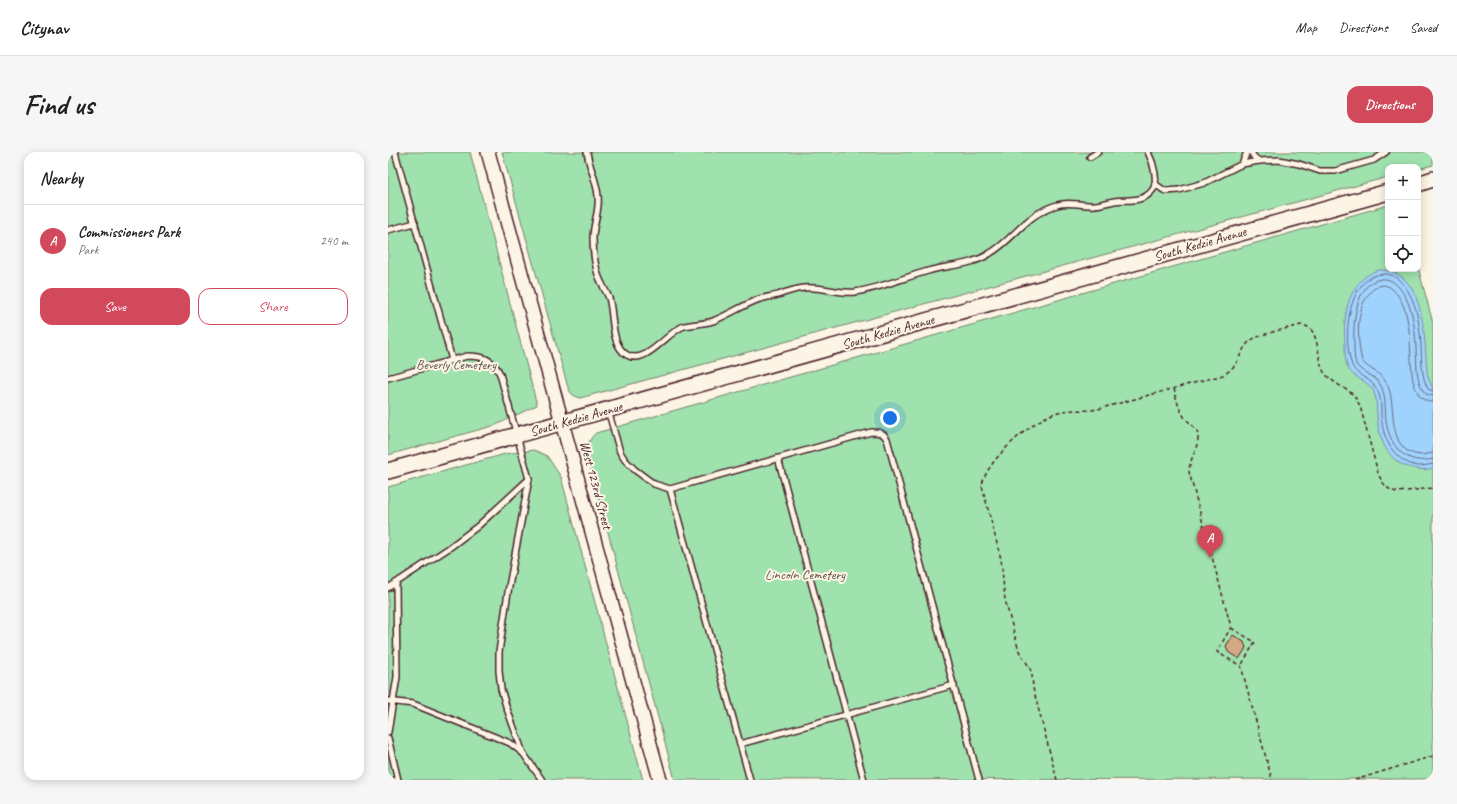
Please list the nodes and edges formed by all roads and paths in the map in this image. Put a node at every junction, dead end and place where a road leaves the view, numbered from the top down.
1 (395, 152) edge
2 (488, 152) edge
3 (587, 152) edge
4 (1098, 152) edge
5 (1148, 152) edge
6 (1247, 152) edge
7 (1251, 152) edge
8 (1386, 152) edge
9 (1090, 157) dead end
10 (1259, 161) junction
11 (1242, 164) junction
12 (1433, 179) edge
13 (1421, 183) edge
14 (1155, 184) junction
15 (1385, 193) edge
16 (414, 223) junction
17 (388, 230) edge
18 (452, 360) junction
19 (388, 378) edge
20 (1174, 388) junction
21 (608, 410) junction
22 (562, 423) junction
23 (517, 435) junction
24 (778, 458) junction
25 (388, 470) edge
26 (529, 479) junction
27 (1433, 488) edge
28 (670, 489) junction
29 (396, 584) junction
30 (388, 588) edge
31 (1231, 627) junction
32 (1241, 666) junction
33 (954, 685) junction
34 (388, 701) edge
35 (394, 701) junction
36 (847, 714) junction
37 (388, 732) edge
38 (388, 738) edge
39 (740, 744) junction
40 (523, 753) junction
41 (1433, 756) edge
42 (398, 780) edge
43 (542, 780) edge
44 (660, 780) edge
45 (750, 780) edge
46 (864, 780) edge
47 (979, 780) edge
48 (1057, 780) edge
49 (1272, 780) edge
50 (1355, 780) edge

1 - 16 lane
2 - 22 street, West 123rd Street
3 - 14 lane
4 - 9 lane
5 - 14 lane
6 - 11 lane
7 - 10 lane
8 - 10 lane
10 - 11 lane
11 - 14 lane
12 - 13 main road
15 - 21 main road, South Kedzie Avenue
16 - 17 lane
16 - 18 lane
18 - 19 lane
18 - 23 lane
20 - 27 path
20 - 31 path
20 - 48 path
21 - 22 main road, South Kedzie Avenue
21 - 28 lane
22 - 23 main road, South Kedzie Avenue
22 - 44 street, West 123rd Street
23 - 25 main road, South Kedzie Avenue
23 - 26 lane
24 - 28 lane
24 - 33 lane
24 - 36 lane
26 - 29 lane
26 - 40 lane
28 - 39 lane
29 - 30 lane
29 - 35 lane
31 - 32 path
31 - 32 path
32 - 49 path
33 - 36 lane
33 - 47 lane
34 - 35 lane
35 - 37 lane
35 - 40 lane
36 - 39 lane
36 - 46 lane
38 - 42 lane
39 - 45 lane
40 - 43 lane
41 - 50 path

